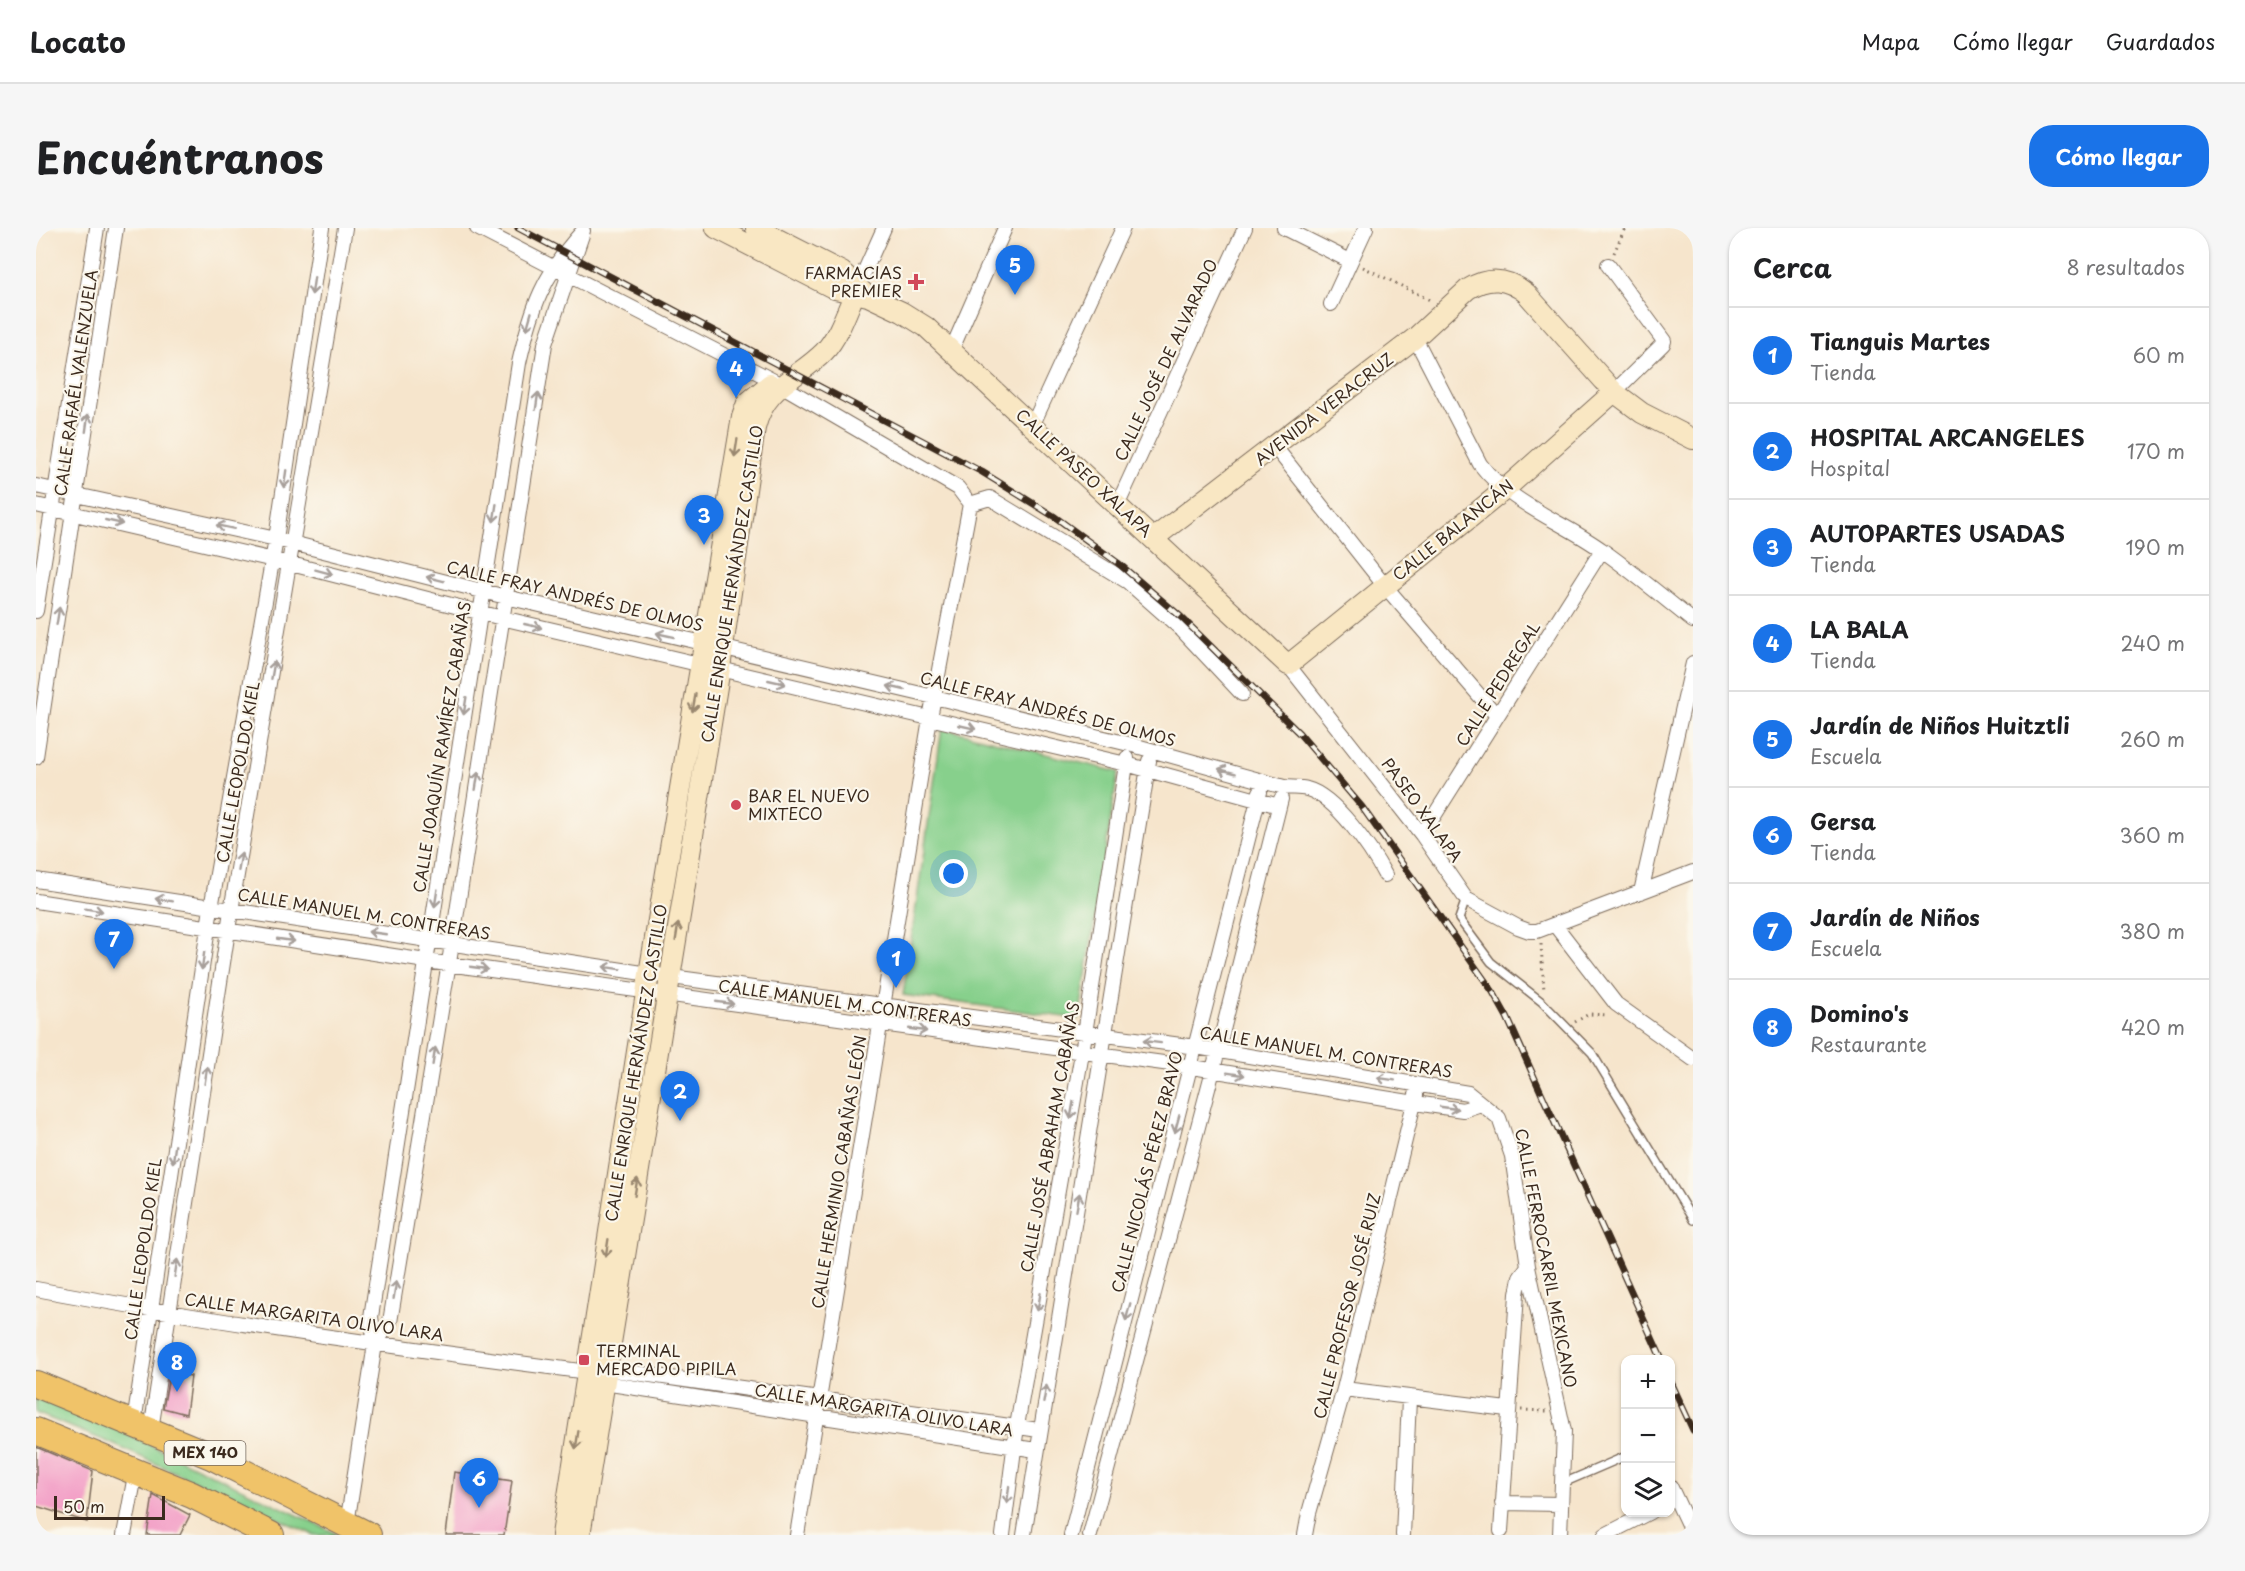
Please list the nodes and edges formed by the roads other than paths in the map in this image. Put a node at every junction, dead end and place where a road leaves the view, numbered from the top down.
1 (97, 228) edge
2 (116, 228) edge
3 (322, 228) edge
4 (345, 228) edge
5 (477, 228) edge
6 (716, 228) edge
7 (884, 228) edge
8 (1005, 228) edge
9 (1123, 228) edge
10 (1245, 228) edge
11 (1284, 228) edge
12 (1366, 228) edge
13 (584, 230) edge
14 (748, 232) edge
15 (1350, 261) junction
16 (1608, 265) road end
17 (553, 268) junction
18 (567, 275) junction
19 (860, 292) junction
20 (1331, 304) dead end
21 (1415, 338) junction
22 (952, 349) junction
23 (778, 383) junction
24 (1614, 392) junction
25 (1033, 424) junction
26 (509, 428) junction
27 (532, 433) junction
28 (1693, 439) edge
29 (1275, 447) junction
30 (36, 486) edge
31 (55, 489) junction
32 (1503, 490) junction
33 (77, 495) junction
34 (970, 504) junction
35 (36, 505) edge
36 (1117, 506) junction
37 (52, 508) junction
38 (74, 513) junction
39 (1154, 538) junction
40 (276, 539) junction
41 (294, 544) junction
42 (1602, 550) junction
43 (272, 559) junction
44 (291, 564) junction
45 (1384, 585) junction
46 (482, 591) junction
47 (506, 597) junction
48 (36, 611) edge
49 (479, 612) junction
50 (502, 618) junction
51 (1693, 621) edge
52 (713, 646) junction
53 (1693, 663) edge
54 (1288, 665) junction
55 (710, 666) junction
56 (1242, 694) dead end
57 (934, 697) junction
58 (1497, 716) junction
59 (930, 718) junction
60 (460, 737) junction
61 (484, 740) junction
62 (1130, 744) junction
63 (1150, 750) junction
64 (36, 757) edge
65 (1126, 764) junction
66 (1147, 770) junction
67 (1262, 781) junction
68 (1284, 787) junction
69 (1257, 800) junction
70 (1279, 806) junction
71 (449, 813) junction
72 (472, 816) junction
73 (1422, 835) junction
74 (1693, 872) edge
75 (1385, 875) dead end
76 (36, 880) edge
77 (1641, 892) junction
78 (1466, 899) junction
79 (36, 901) edge
80 (211, 908) junction
81 (231, 911) junction
82 (1555, 925) junction
83 (208, 928) junction
84 (228, 932) junction
85 (429, 941) junction
86 (452, 944) junction
87 (426, 961) junction
88 (449, 964) junction
89 (648, 983) junction
90 (668, 986) junction
91 (883, 1006) junction
92 (880, 1024) junction
93 (1085, 1033) junction
94 (1106, 1036) junction
95 (1196, 1047) junction
96 (1218, 1051) junction
97 (1082, 1053) junction
98 (1103, 1055) junction
99 (1693, 1059) edge
100 (1192, 1067) junction
101 (1213, 1070) junction
102 (407, 1081) junction
103 (1419, 1084) junction
104 (429, 1085) junction
105 (1414, 1103) junction
106 (1481, 1104) junction
107 (388, 1205) junction
108 (409, 1208) junction
109 (1693, 1220) edge
110 (1528, 1266) junction
111 (36, 1289) edge
112 (151, 1311) junction
113 (169, 1313) junction
114 (375, 1344) junction
115 (600, 1375) junction
116 (36, 1384) edge
117 (1344, 1389) junction
118 (36, 1398) edge
119 (818, 1398) junction
120 (1409, 1399) junction
121 (1507, 1409) junction
122 (817, 1416) junction
123 (36, 1419) edge
124 (143, 1426) junction
125 (1017, 1426) junction
126 (1039, 1430) junction
127 (36, 1431) edge
128 (1014, 1447) junction
129 (1036, 1450) junction
130 (1621, 1458) edge
131 (187, 1469) junction
132 (135, 1470) junction
133 (266, 1482) junction
134 (1561, 1484) junction
135 (1675, 1500) edge
136 (1502, 1503) junction
137 (1560, 1504) junction
138 (1640, 1517) edge
139 (244, 1521) junction
140 (358, 1530) edge
141 (1501, 1531) dead end
142 (124, 1535) edge
143 (272, 1535) edge
144 (562, 1535) edge
145 (580, 1535) edge
146 (797, 1535) edge
147 (1003, 1535) edge
148 (1024, 1535) edge
149 (1071, 1535) edge
150 (1090, 1535) edge
151 (1305, 1535) edge
152 (1403, 1535) edge
153 (1560, 1535) edge
154 (1605, 1535) edge
155 (1693, 1535) edge

1 - 31 street, CALLE RAFAÉL VALENZUELA
33 -> 2 street, CALLE RAFAÉL VALENZUELA
3 -> 40 street, CALLE LEOPOLDO KIEL
4 - 41 street, CALLE LEOPOLDO KIEL
5 - 17 street
6 - 14 main road, CALLE PASEO XALAPA
7 - 19 street
8 - 22 street
9 - 25 street
10 - 36 street, CALLE JOSÉ DE ALVARADO
11 - 15 street
12 - 15 street
13 - 17 street, CALLE JOAQUÍN RAMÍREZ CABAÑAS
13 - 18 street, CALLE JOAQUÍN RAMÍREZ CABAÑAS
14 - 19 main road, CALLE PASEO XALAPA
15 - 20 street
16 - 24 street
17 - 18 street
17 -> 26 street, CALLE JOAQUÍN RAMÍREZ CABAÑAS
18 - 23 street
27 -> 18 street, CALLE JOAQUÍN RAMÍREZ CABAÑAS
19 - 22 main road, CALLE PASEO XALAPA
19 - 23 main road, CALLE ENRIQUE HERNÁNDEZ CASTILLO
21 - 24 main road, AVENIDA VERACRUZ
21 - 29 main road, AVENIDA VERACRUZ
21 - 32 street
22 - 25 main road, CALLE PASEO XALAPA
23 - 34 street
23 - 52 main road, CALLE ENRIQUE HERNÁNDEZ CASTILLO
24 - 28 main road
24 - 32 main road, CALLE BALANCÁN
25 - 36 main road, CALLE PASEO XALAPA
26 - 27 street
26 -> 46 street, CALLE JOAQUÍN RAMÍREZ CABAÑAS
27 - 47 street, CALLE JOAQUÍN RAMÍREZ CABAÑAS
29 - 39 main road, AVENIDA VERACRUZ
29 - 45 street
30 - 31 street, CALLE FRAY ANDRÉS DE OLMOS
31 - 33 street, CALLE FRAY ANDRÉS DE OLMOS
31 - 37 street, CALLE RAFAÉL VALENZUELA
32 - 42 street
32 - 45 main road, CALLE BALANCÁN
33 - 38 street, CALLE RAFAÉL VALENZUELA
40 -> 33 street, CALLE FRAY ANDRÉS DE OLMOS
34 - 56 street
34 - 57 street, CALLE HERMINIO CABAÑAS LEÓN
35 - 37 street
36 - 39 main road, CALLE PASEO XALAPA
37 - 38 street
37 - 48 street, CALLE RAFAÉL VALENZUELA
38 -> 43 street
64 -> 38 street, CALLE RAFAÉL VALENZUELA
39 - 54 main road, CALLE PASEO XALAPA
40 - 41 street, CALLE FRAY ANDRÉS DE OLMOS
40 - 43 street, CALLE LEOPOLDO KIEL
41 - 44 street, CALLE LEOPOLDO KIEL
46 -> 41 street, CALLE FRAY ANDRÉS DE OLMOS
42 - 51 street
42 - 58 street, CALLE PEDREGAL
43 - 44 street
43 - 80 street, CALLE LEOPOLDO KIEL
44 -> 49 street
81 -> 44 street, CALLE LEOPOLDO KIEL
45 - 54 main road, CALLE BALANCÁN
45 - 58 street
46 - 47 street, CALLE FRAY ANDRÉS DE OLMOS
46 - 49 street, CALLE JOAQUÍN RAMÍREZ CABAÑAS
47 - 50 street, CALLE JOAQUÍN RAMÍREZ CABAÑAS
52 -> 47 street, CALLE FRAY ANDRÉS DE OLMOS
49 - 50 street
49 -> 60 street, CALLE JOAQUÍN RAMÍREZ CABAÑAS
50 -> 55 street
50 - 61 street, CALLE JOAQUÍN RAMÍREZ CABAÑAS
52 - 55 main road, CALLE ENRIQUE HERNÁNDEZ CASTILLO
57 -> 52 street, CALLE FRAY ANDRÉS DE OLMOS
53 - 77 street
54 - 73 street, PASEO XALAPA
55 -> 59 street
55 -> 89 main road, CALLE ENRIQUE HERNÁNDEZ CASTILLO
90 -> 55 main road, CALLE ENRIQUE HERNÁNDEZ CASTILLO
57 - 59 street, CALLE HERMINIO CABAÑAS LEÓN
57 - 62 street, CALLE FRAY ANDRÉS DE OLMOS
58 - 73 street, CALLE PEDREGAL
59 -> 65 street
59 - 91 street, CALLE HERMINIO CABAÑAS LEÓN
60 - 61 street
60 - 71 street, CALLE JOAQUÍN RAMÍREZ CABAÑAS
72 -> 61 street, CALLE JOAQUÍN RAMÍREZ CABAÑAS
62 - 63 street, CALLE FRAY ANDRÉS DE OLMOS
62 - 65 street, CALLE JOSÉ ABRAHAM CABAÑAS
63 - 66 street
67 -> 63 street, CALLE FRAY ANDRÉS DE OLMOS
65 - 66 street
65 - 93 street, CALLE JOSÉ ABRAHAM CABAÑAS
66 - 69 street
66 - 94 street
67 - 68 street, CALLE FRAY ANDRÉS DE OLMOS
67 - 69 street, CALLE NICOLÁS PÉREZ BRAVO
68 - 70 street
68 - 75 street, CALLE FRAY ANDRÉS DE OLMOS
69 - 70 street
69 - 95 street, CALLE NICOLÁS PÉREZ BRAVO
70 - 96 street
71 - 72 street
71 -> 85 street, CALLE JOAQUÍN RAMÍREZ CABAÑAS
72 - 86 street, CALLE JOAQUÍN RAMÍREZ CABAÑAS
73 - 78 street, PASEO XALAPA
74 - 77 street, PASEO XALAPA
80 -> 76 street, CALLE MANUEL M. CONTRERAS
77 - 82 street, PASEO XALAPA
78 - 82 street, PASEO XALAPA
78 - 109 lane
79 -> 83 street, CALLE MANUEL M. CONTRERAS
80 - 81 street, CALLE MANUEL M. CONTRERAS
80 - 83 street, CALLE LEOPOLDO KIEL
81 - 84 street, CALLE LEOPOLDO KIEL
85 -> 81 street, CALLE MANUEL M. CONTRERAS
82 - 99 street
83 - 84 street, CALLE MANUEL M. CONTRERAS
83 -> 112 street, CALLE LEOPOLDO KIEL
84 -> 87 street, CALLE MANUEL M. CONTRERAS
113 -> 84 street, CALLE LEOPOLDO KIEL
85 - 86 street, CALLE MANUEL M. CONTRERAS
85 - 87 street, CALLE JOAQUÍN RAMÍREZ CABAÑAS
86 - 88 street, CALLE JOAQUÍN RAMÍREZ CABAÑAS
89 -> 86 street, CALLE MANUEL M. CONTRERAS
87 - 88 street, CALLE MANUEL M. CONTRERAS
87 - 102 street, CALLE JOAQUÍN RAMÍREZ CABAÑAS
88 -> 89 street, CALLE MANUEL M. CONTRERAS
104 -> 88 street, CALLE JOAQUÍN RAMÍREZ CABAÑAS
89 - 90 street, CALLE MANUEL M. CONTRERAS
89 -> 115 main road, CALLE ENRIQUE HERNÁNDEZ CASTILLO
90 - 91 street, CALLE MANUEL M. CONTRERAS
90 -> 92 street, CALLE MANUEL M. CONTRERAS
115 -> 90 main road, CALLE ENRIQUE HERNÁNDEZ CASTILLO
91 - 92 street, CALLE HERMINIO CABAÑAS LEÓN
91 - 93 street, CALLE MANUEL M. CONTRERAS
92 -> 97 street, CALLE MANUEL M. CONTRERAS
92 - 119 street, CALLE HERMINIO CABAÑAS LEÓN
93 - 94 street, CALLE MANUEL M. CONTRERAS
93 - 97 street, CALLE JOSÉ ABRAHAM CABAÑAS
95 -> 94 street, CALLE MANUEL M. CONTRERAS
94 - 98 street
95 - 96 street, CALLE MANUEL M. CONTRERAS
95 - 100 street, CALLE NICOLÁS PÉREZ BRAVO
96 - 101 street
103 -> 96 street, CALLE MANUEL M. CONTRERAS
97 - 98 street, CALLE MANUEL M. CONTRERAS
97 -> 125 street, CALLE JOSÉ ABRAHAM CABAÑAS
98 - 100 street, CALLE MANUEL M. CONTRERAS
126 -> 98 street
100 - 101 street, CALLE MANUEL M. CONTRERAS
100 -> 149 street, CALLE NICOLÁS PÉREZ BRAVO
101 -> 105 street, CALLE MANUEL M. CONTRERAS
101 - 150 street
102 - 104 street
102 - 107 street, CALLE JOAQUÍN RAMÍREZ CABAÑAS
103 - 105 street, CALLE PROFESOR JOSÉ RUIZ
103 - 106 street, CALLE MANUEL M. CONTRERAS
104 - 108 street, CALLE JOAQUÍN RAMÍREZ CABAÑAS
105 -> 106 street, CALLE MANUEL M. CONTRERAS
105 - 117 street, CALLE PROFESOR JOSÉ RUIZ
106 - 110 street, CALLE FERROCARRIL MEXICANO
107 - 108 street
107 - 114 street, CALLE JOAQUÍN RAMÍREZ CABAÑAS
114 -> 108 street, CALLE JOAQUÍN RAMÍREZ CABAÑAS
110 - 121 street
110 - 134 street, CALLE FERROCARRIL MEXICANO
111 - 112 street, CALLE MARGARITA OLIVO LARA
112 - 113 street, CALLE MARGARITA OLIVO LARA
112 - 124 street, CALLE LEOPOLDO KIEL
113 - 114 street, CALLE MARGARITA OLIVO LARA
113 - 124 street, CALLE LEOPOLDO KIEL
114 - 115 street, CALLE MARGARITA OLIVO LARA
114 - 140 street, CALLE JOAQUÍN RAMÍREZ CABAÑAS
115 - 119 street, CALLE MARGARITA OLIVO LARA
115 - 122 street, CALLE MARGARITA OLIVO LARA
115 -> 144 main road, CALLE ENRIQUE HERNÁNDEZ CASTILLO
115 - 145 main road, CALLE ENRIQUE HERNÁNDEZ CASTILLO
116 - 124 highway, MEX 140
117 - 120 street
117 - 151 street, CALLE PROFESOR JOSÉ RUIZ
118 - 131 highway, MEX 140
119 - 122 street, CALLE HERMINIO CABAÑAS LEÓN
119 - 125 street, CALLE MARGARITA OLIVO LARA
120 - 121 street
120 - 152 street
121 - 136 street
122 - 128 street, CALLE MARGARITA OLIVO LARA
122 - 146 street, CALLE HERMINIO CABAÑAS LEÓN
123 - 131 highway, MEX 140
124 - 133 highway, MEX 140
125 - 126 street, CALLE MARGARITA OLIVO LARA
125 - 128 street, CALLE JOSÉ ABRAHAM CABAÑAS
126 - 129 street
127 - 132 highway, MEX 140
128 - 129 street, CALLE MARGARITA OLIVO LARA
128 -> 147 street, CALLE JOSÉ ABRAHAM CABAÑAS
129 - 148 street
130 - 134 lane
131 - 133 highway, MEX 140
131 - 139 highway, MEX 140
132 - 139 highway, MEX 140
132 - 142 street
133 - 140 highway, MEX 140
134 - 137 street, CALLE FERROCARRIL MEXICANO
135 - 155 street
136 - 137 street
136 - 141 street
137 - 153 street, CALLE FERROCARRIL MEXICANO
138 - 154 street
139 - 143 highway, MEX 140

